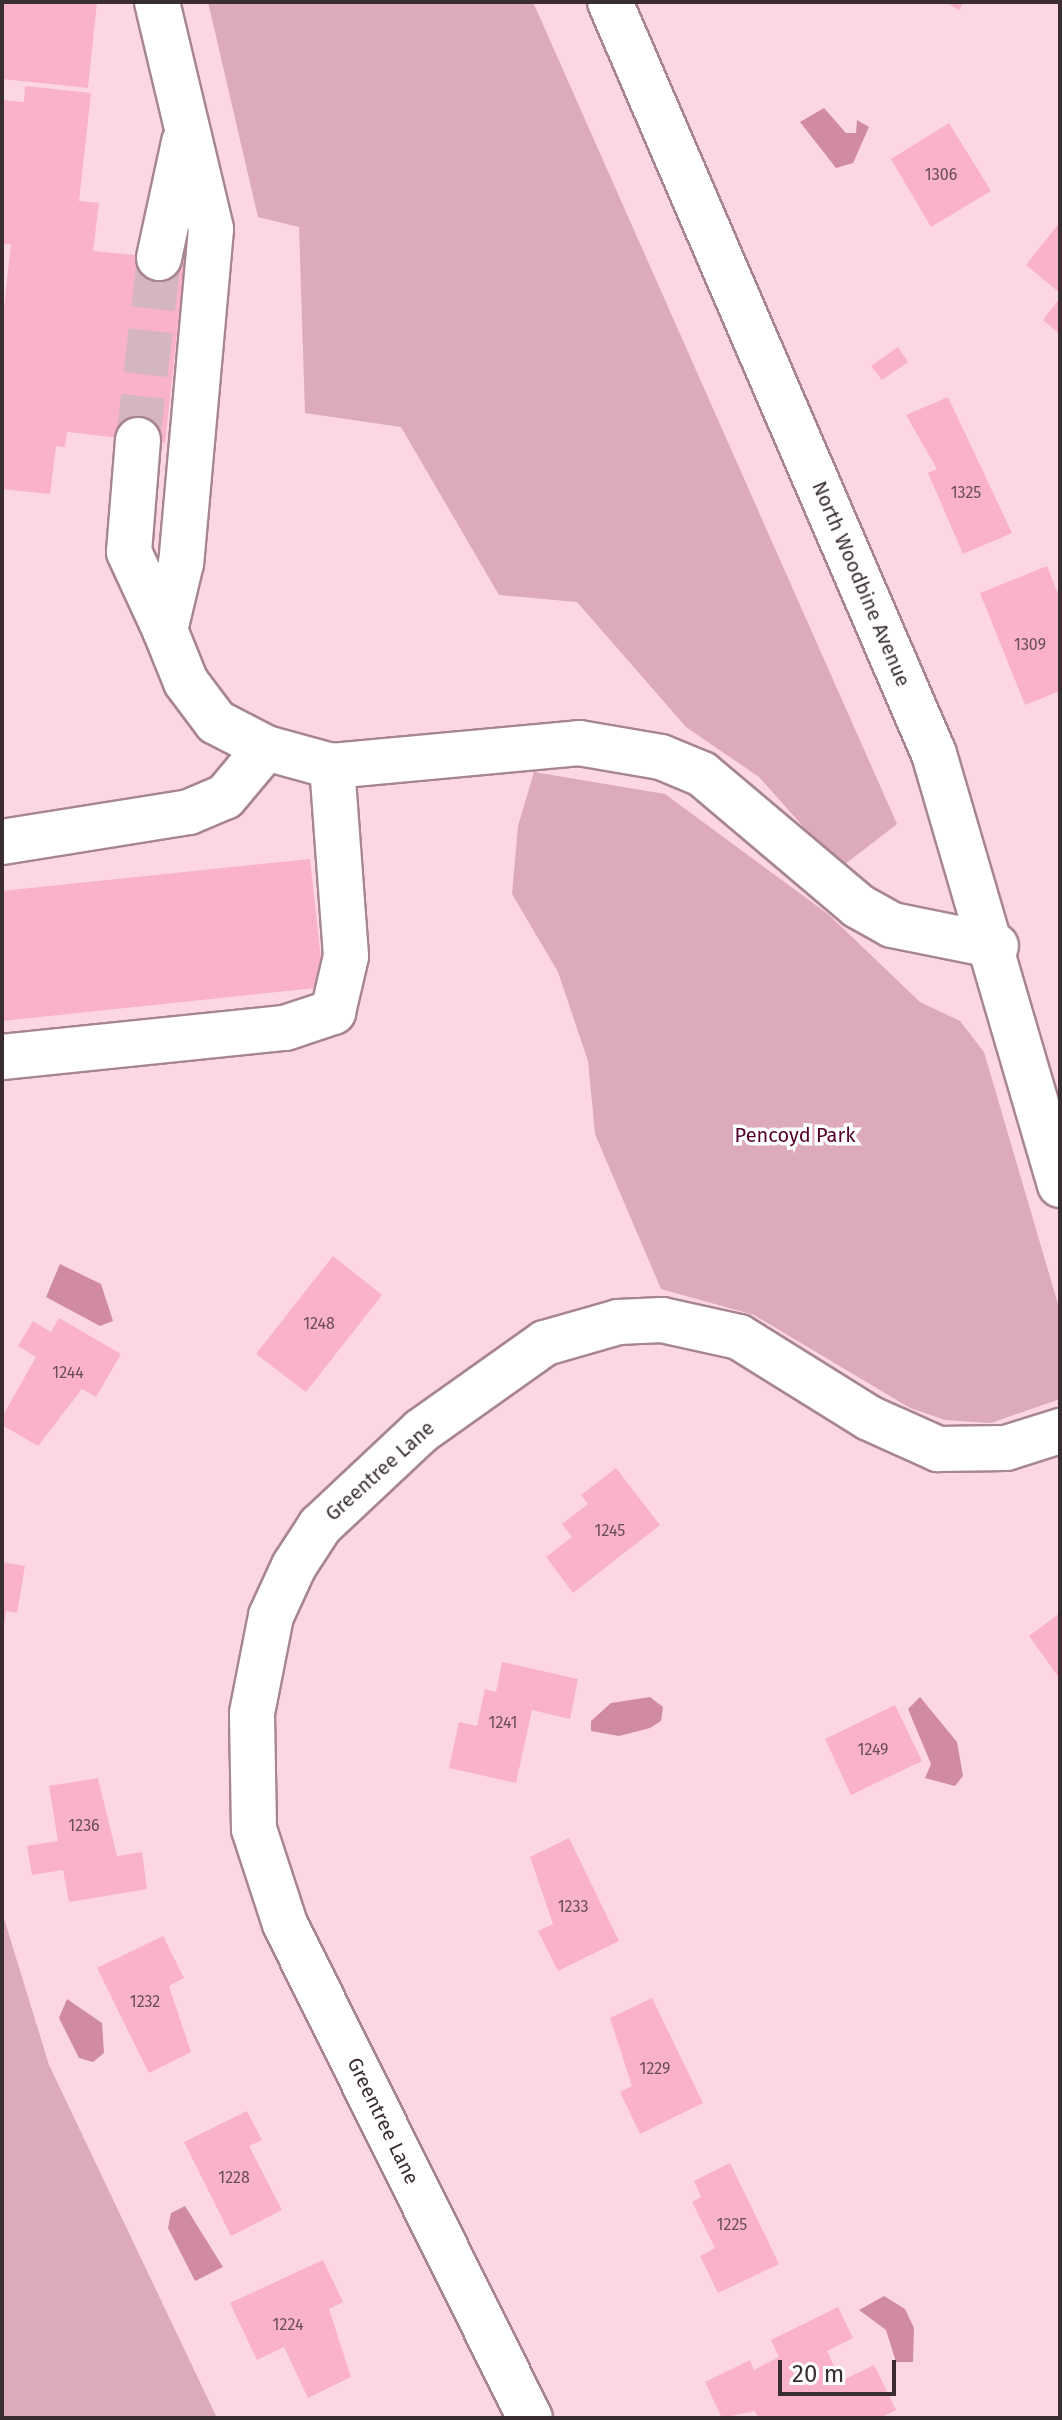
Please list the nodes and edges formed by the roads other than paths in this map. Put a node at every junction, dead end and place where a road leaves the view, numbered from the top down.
1 (157, 2) edge
2 (610, 2) edge
3 (184, 140) junction
4 (159, 258) tunnel mouth
5 (138, 440) tunnel mouth
6 (165, 630) junction
7 (266, 748) junction
8 (332, 766) junction
9 (2, 842) edge
10 (996, 946) junction
11 (2, 1057) edge
12 (1060, 1185) edge
13 (1060, 1431) edge
14 (530, 2418) edge

1 - 3 street
2 - 10 street, North Woodbine Avenue
3 - 4 street
3 - 6 street
5 - 6 street
6 - 7 street
7 - 8 street
7 - 9 street
8 - 10 street
8 - 11 street
10 - 12 street, North Woodbine Avenue
13 - 14 street, Greentree Lane

